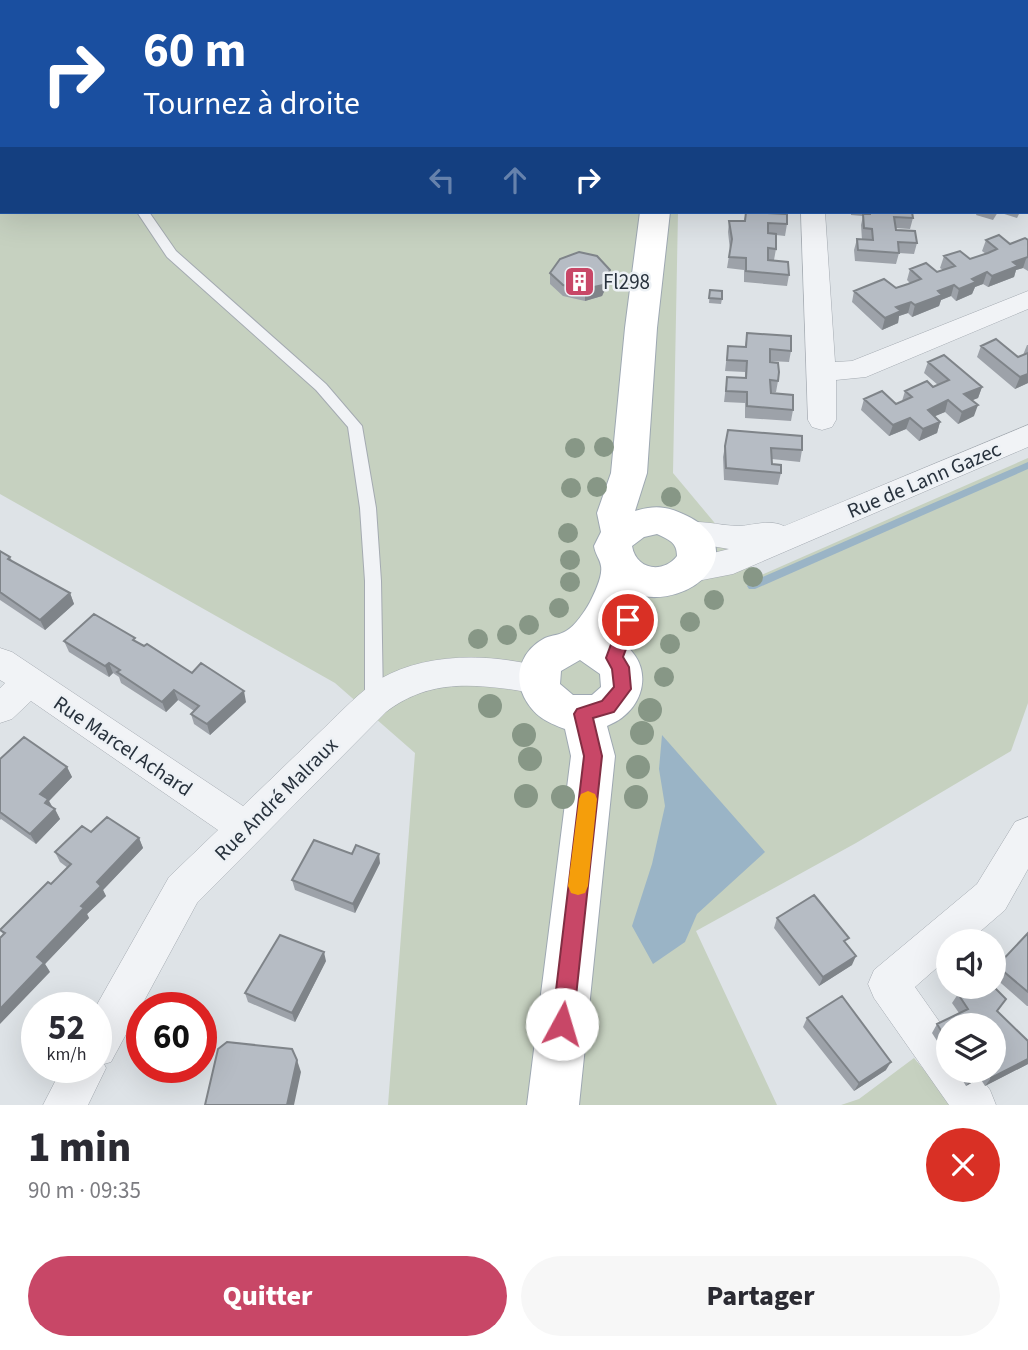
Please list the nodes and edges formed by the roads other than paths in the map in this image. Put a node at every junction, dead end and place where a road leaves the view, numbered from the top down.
1 (144, 214) edge
2 (655, 214) edge
3 (813, 214) edge
4 (1028, 299) edge
5 (822, 372) junction
6 (822, 420) dead end
7 (1028, 435) edge
8 (629, 473) junction
9 (819, 525) junction
10 (674, 526) junction
11 (621, 550) junction
12 (675, 576) junction
13 (597, 651) junction
14 (0, 662) edge
15 (539, 680) junction
16 (29, 682) junction
17 (374, 702) junction
18 (0, 709) edge
19 (583, 714) junction
20 (247, 829) junction
21 (1028, 834) edge
22 (112, 1018) edge
23 (936, 1052) edge
24 (76, 1083) edge
25 (959, 1083) edge
26 (64, 1105) edge
27 (553, 1105) edge
28 (975, 1105) edge

1 - 17 lane
2 - 8 main road
3 - 5 street
4 - 5 street
5 - 6 street
7 - 9 street, Rue de Lann Gazec
8 - 10 main road
8 - 11 main road
9 - 10 street
9 - 12 street
10 - 11 main road
10 - 12 main road
11 - 12 main road
11 - 13 main road
12 - 13 main road
13 - 15 main road
13 - 19 main road
14 - 16 street, Rue Marcel Achard
15 - 17 street, Rue André Malraux
15 - 19 main road
16 - 18 street
16 - 20 street, Rue Marcel Achard
17 - 20 street, Rue André Malraux
19 - 27 main road
20 - 22 street, Rue André Malraux
21 - 23 street
24 - 26 street
25 - 28 street

